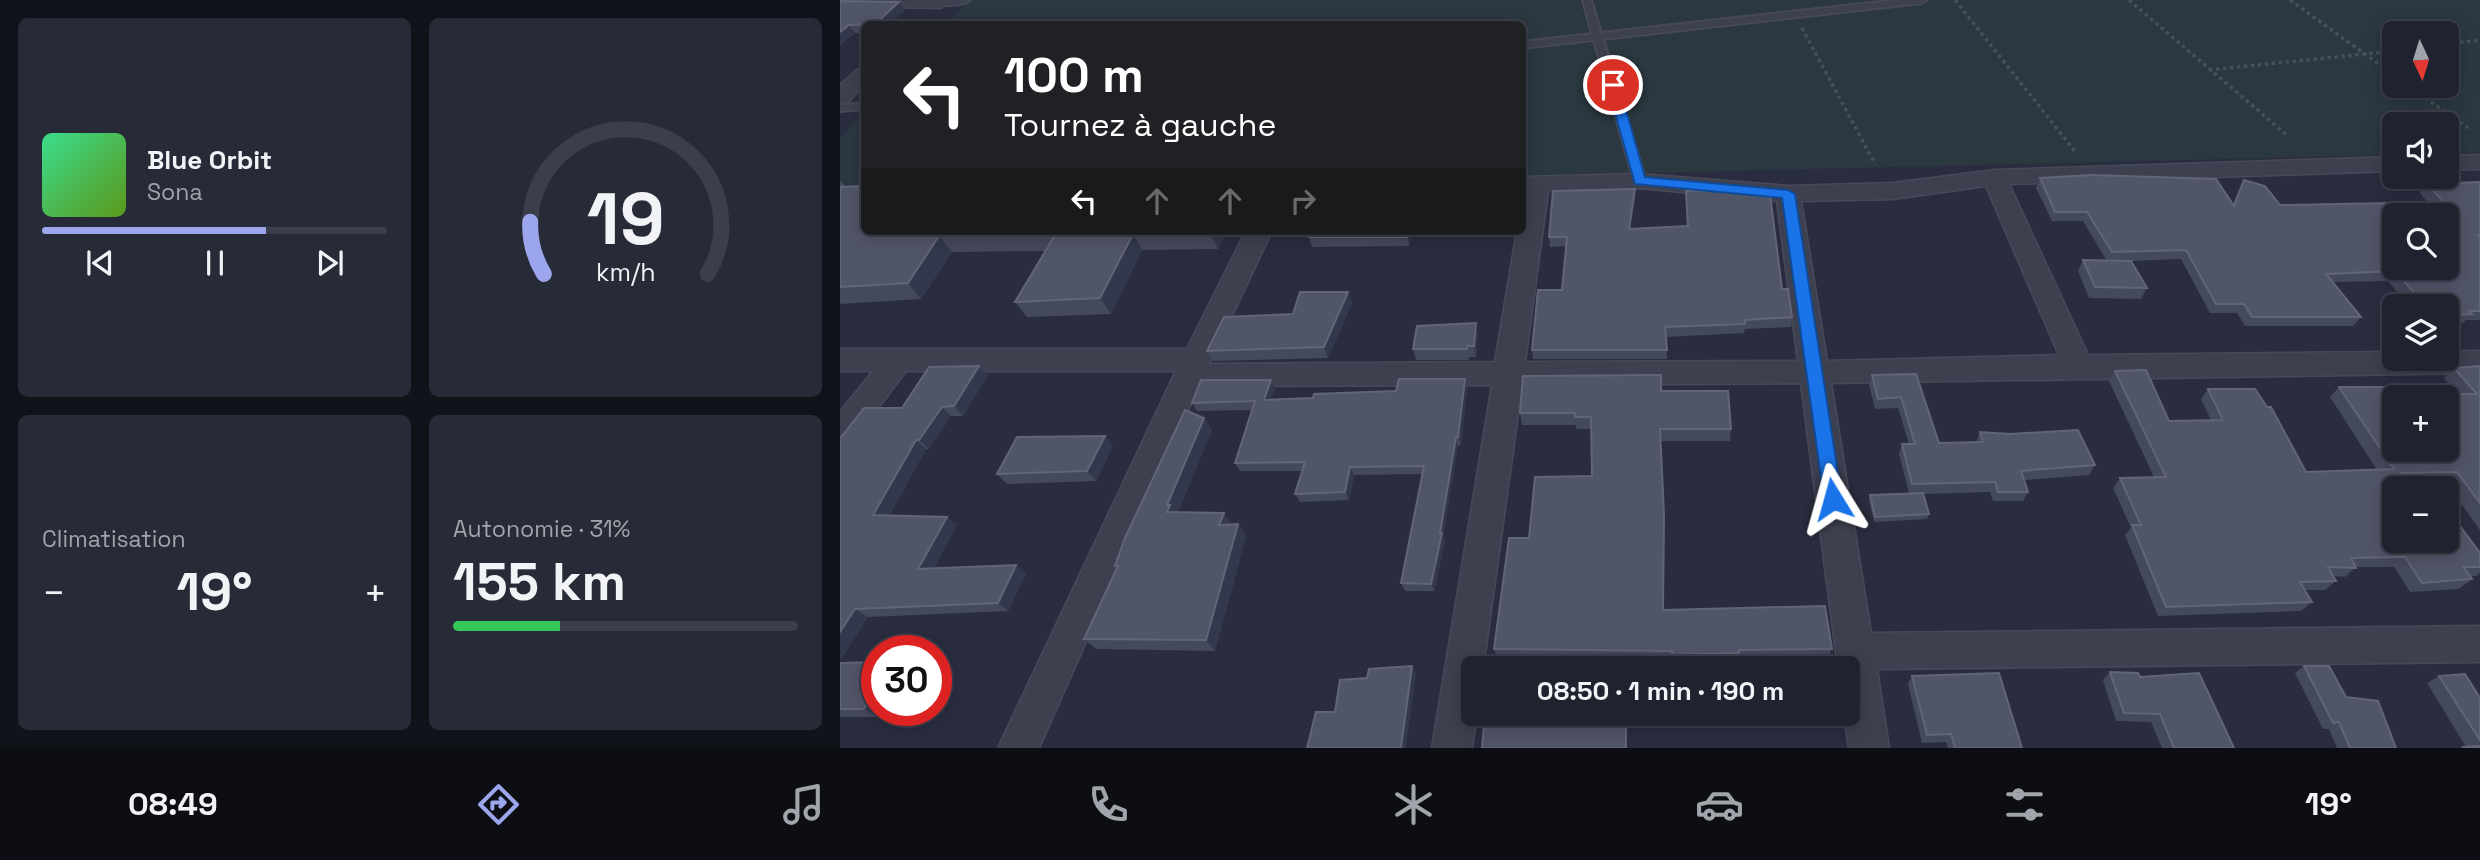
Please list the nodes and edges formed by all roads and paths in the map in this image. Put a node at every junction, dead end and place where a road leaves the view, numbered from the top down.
1 (966, 0) edge
2 (1587, 0) edge
3 (1922, 0) edge
4 (1955, 0) edge
5 (2129, 0) edge
6 (2290, 0) edge
7 (840, 1) edge
8 (942, 1) edge
9 (1794, 14) junction
10 (920, 21) edge
11 (1600, 36) junction
12 (2480, 40) edge
13 (2459, 42) edge
14 (1526, 45) edge
15 (2382, 53) edge
16 (2365, 55) junction
17 (2382, 67) edge
18 (2208, 70) junction
19 (861, 77) edge
20 (840, 97) edge
21 (2426, 98) edge
22 (861, 106) edge
23 (840, 108) edge
24 (2471, 130) dead end
25 (2288, 136) dead end
26 (2480, 162) edge
27 (2459, 163) edge
28 (1875, 164) dead end
29 (2382, 164) edge
30 (2092, 174) junction
31 (1994, 177) junction
32 (1640, 181) junction
33 (1530, 184) edge
34 (1788, 194) junction
35 (1526, 218) edge
36 (1257, 235) edge
37 (1524, 235) edge
38 (899, 359) junction
39 (840, 360) edge
40 (2480, 362) edge
41 (2078, 366) junction
42 (1192, 367) junction
43 (1508, 372) junction
44 (1814, 372) junction
45 (840, 435) edge
46 (2480, 644) edge
47 (1855, 651) junction
48 (1018, 748) edge
49 (1452, 748) edge
50 (1869, 748) edge

1 - 8 lane
2 - 11 lane
3 - 9 lane
4 - 30 path
5 - 18 path
6 - 16 path
7 - 8 street
8 - 10 street
9 - 11 lane
9 - 28 path
11 - 14 lane
11 - 32 lane
12 - 13 path
15 - 16 path
16 - 17 path
16 - 18 path
18 - 25 path
19 - 20 street
21 - 24 path
22 - 23 lane
26 - 27 street
29 - 30 street
30 - 31 street
31 - 34 street
31 - 41 street
32 - 33 street
32 - 34 street
33 - 35 street
34 - 44 street
36 - 42 street
37 - 43 street
38 - 39 street
38 - 42 street
38 - 45 street
40 - 41 street
41 - 44 street
42 - 43 street
42 - 48 street
43 - 44 street
43 - 49 street
44 - 47 street
46 - 47 street
47 - 50 street

